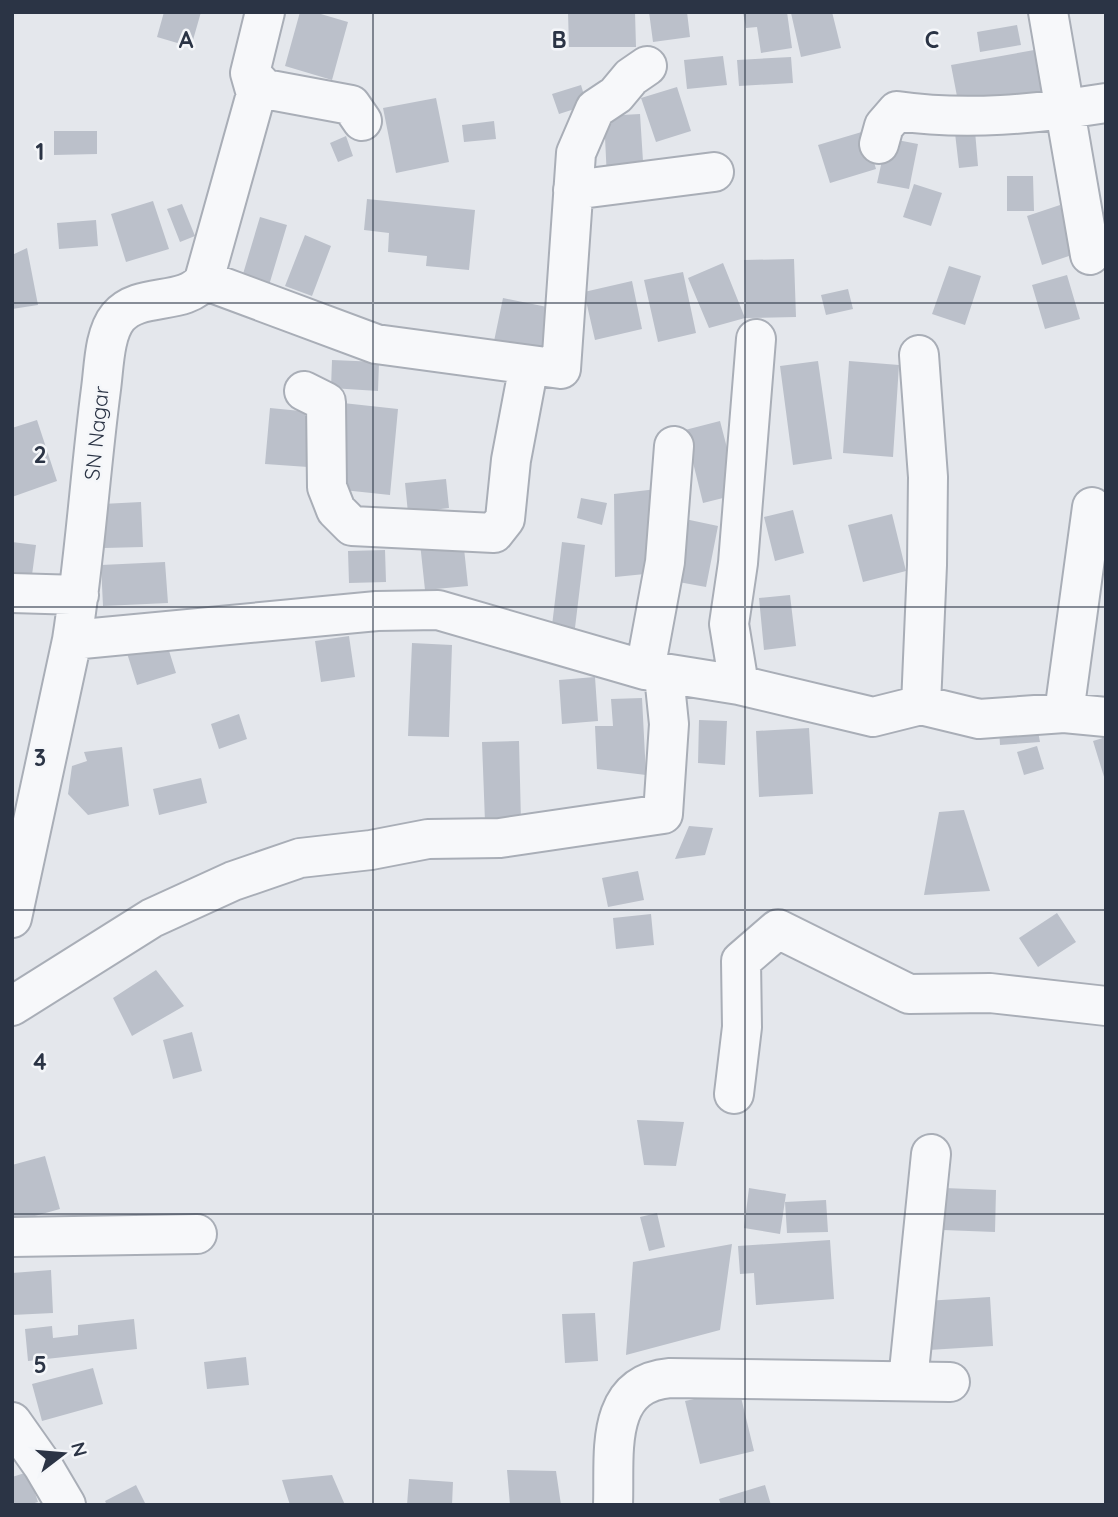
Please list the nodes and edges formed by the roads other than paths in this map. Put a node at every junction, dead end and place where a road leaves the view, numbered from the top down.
1 (265, 12) edge
2 (1048, 12) edge
3 (648, 66) dead end
4 (250, 73) junction
5 (1106, 103) edge
6 (1064, 110) junction
7 (362, 121) dead end
8 (879, 144) dead end
9 (714, 172) dead end
10 (573, 190) junction
11 (1090, 255) dead end
12 (204, 280) junction
13 (756, 339) dead end
14 (919, 355) dead end
15 (529, 365) junction
16 (304, 391) dead end
17 (674, 446) dead end
18 (1092, 507) dead end
19 (12, 593) edge
20 (79, 595) junction
21 (72, 640) junction
22 (656, 672) junction
23 (739, 685) junction
24 (921, 705) junction
25 (1064, 713) junction
26 (1106, 717) edge
27 (12, 918) edge
28 (12, 1006) edge
29 (1106, 1006) edge
30 (734, 1094) dead end
31 (931, 1154) dead end
32 (197, 1234) dead end
33 (12, 1237) edge
34 (908, 1381) junction
35 (950, 1382) dead end
36 (12, 1422) edge
37 (66, 1505) edge
38 (613, 1505) edge

1 - 4 street
2 - 6 street
3 - 10 street
4 - 7 street
4 - 12 street
5 - 6 street
6 - 8 street
6 - 11 street
9 - 10 street
10 - 15 street
12 - 15 street
12 - 20 street, SN Nagar
13 - 23 street
14 - 24 street
15 - 16 street
17 - 22 street
18 - 25 street
19 - 20 street
20 - 21 street, SN Nagar
21 - 22 street
21 - 27 street, SN Nagar
22 - 23 street
22 - 28 street
23 - 24 street
24 - 25 street
25 - 26 street
29 - 30 street
31 - 34 street
32 - 33 street
34 - 35 street
34 - 38 street
36 - 37 street

